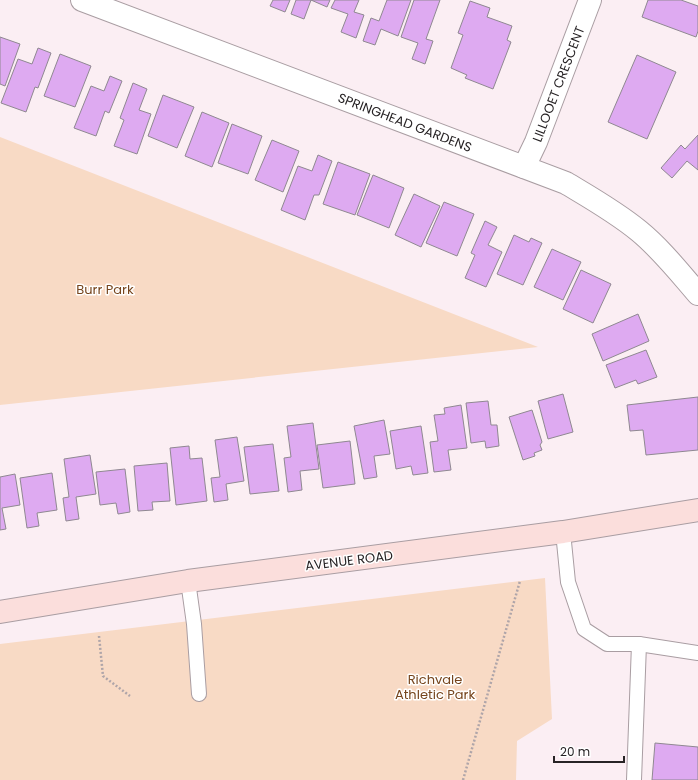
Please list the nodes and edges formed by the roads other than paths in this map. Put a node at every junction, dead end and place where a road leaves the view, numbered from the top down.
1 (82, 0) edge
2 (590, 0) edge
3 (524, 167) junction
4 (698, 294) edge
5 (698, 510) edge
6 (563, 532) junction
7 (188, 581) junction
8 (0, 612) edge
9 (639, 644) junction
10 (698, 653) edge
11 (199, 694) dead end
12 (634, 780) edge

1 - 3 street, SPRINGHEAD GARDENS
2 - 3 street, LILLOOET CRESCENT
3 - 4 street, SPRINGHEAD GARDENS
5 - 6 street, AVENUE ROAD
6 - 7 street, AVENUE ROAD
6 - 9 lane
7 - 8 street, AVENUE ROAD
7 - 11 lane
9 - 10 lane
9 - 12 lane

